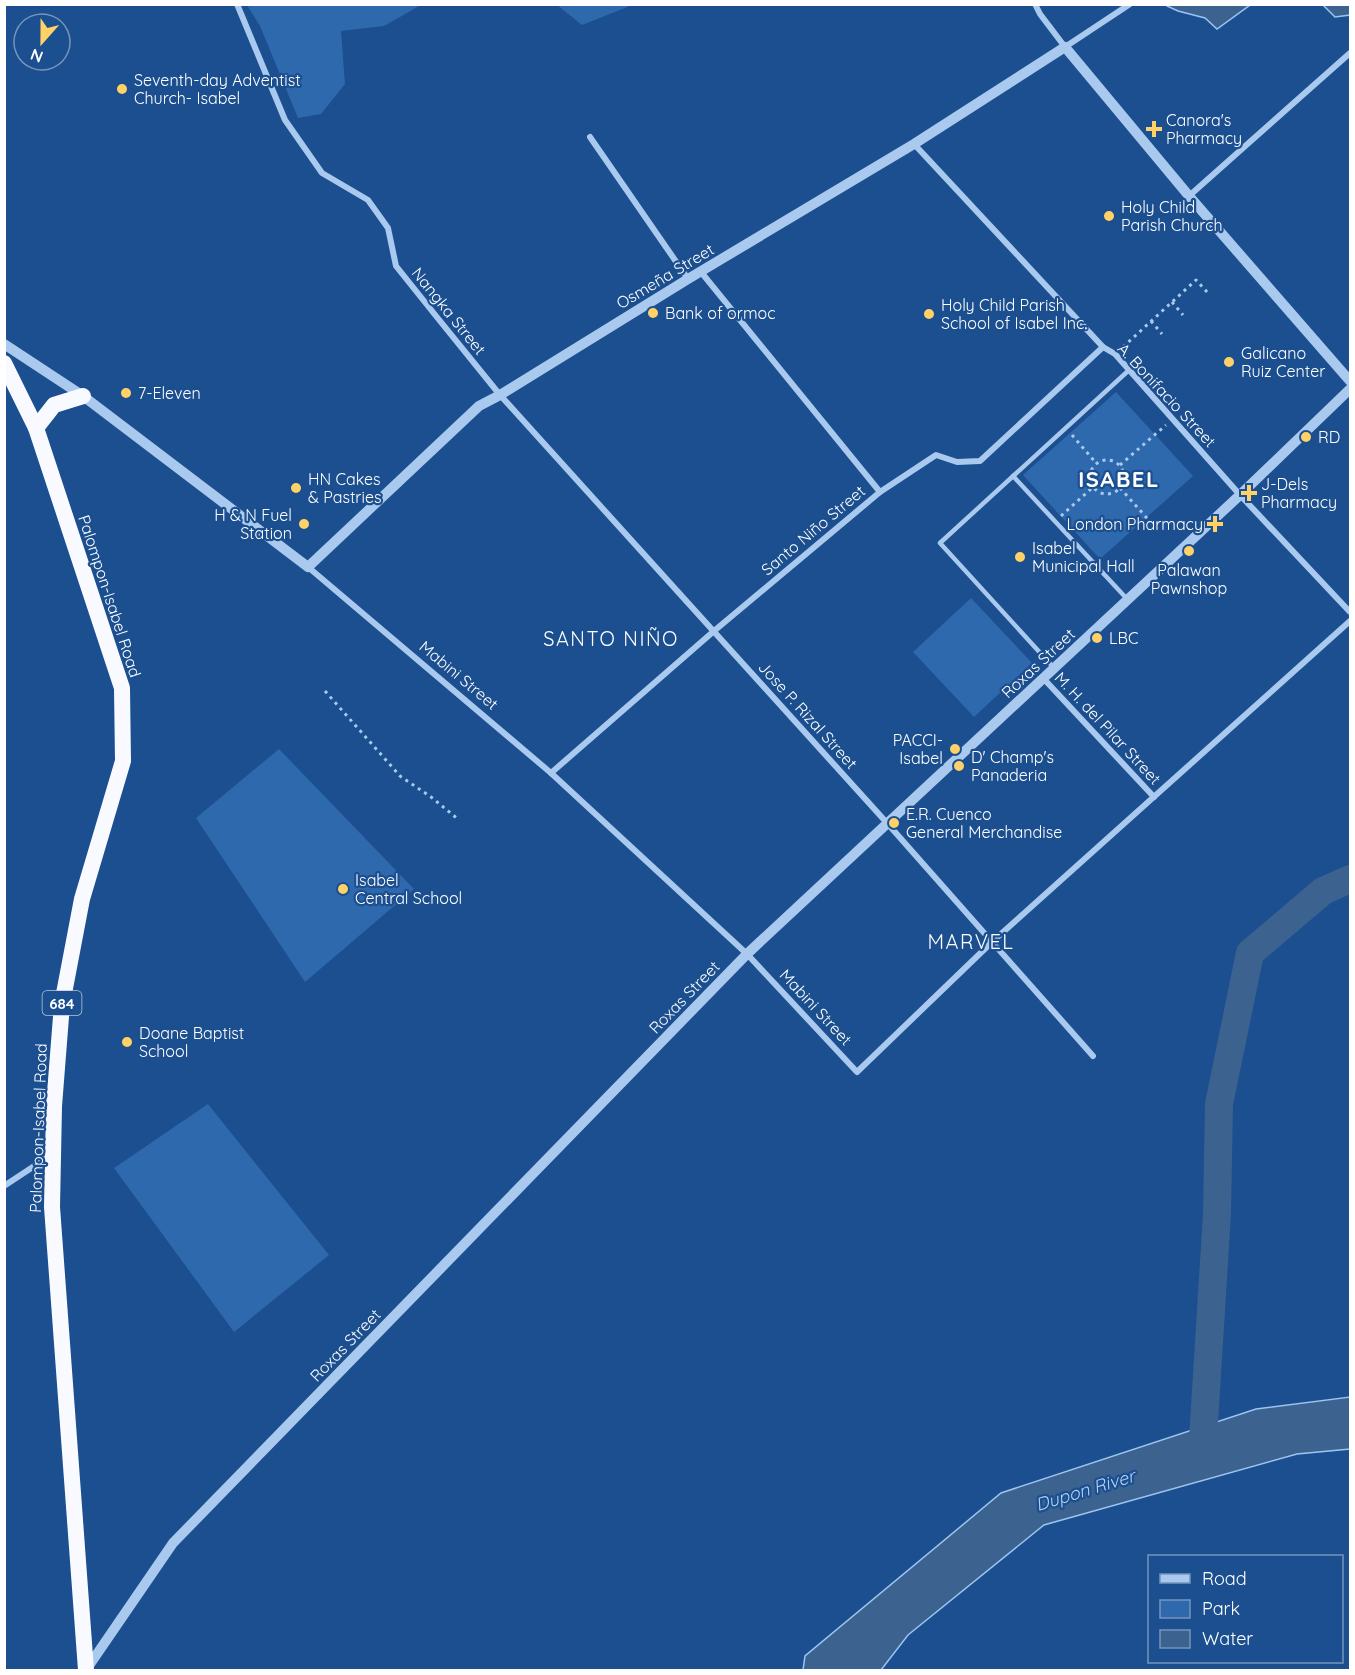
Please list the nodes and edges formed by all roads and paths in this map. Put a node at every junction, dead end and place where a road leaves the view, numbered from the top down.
1 (237, 4) edge
2 (1035, 4) edge
3 (1130, 4) edge
4 (1065, 47) junction
5 (1350, 53) edge
6 (590, 136) dead end
7 (915, 144) junction
8 (1189, 196) junction
9 (701, 272) junction
10 (688, 279) junction
11 (1207, 292) dead end
12 (1172, 302) junction
13 (1184, 315) dead end
14 (1151, 321) junction
15 (1162, 334) dead end
16 (4, 344) edge
17 (1103, 347) junction
18 (1115, 354) junction
19 (4, 363) edge
20 (1128, 371) junction
21 (1350, 381) edge
22 (1350, 389) edge
23 (500, 395) junction
24 (83, 396) junction
25 (1172, 419) junction
26 (1065, 427) junction
27 (36, 428) junction
28 (1096, 463) junction
29 (1120, 465) junction
30 (1013, 476) junction
31 (1093, 487) junction
32 (1120, 488) junction
33 (880, 492) junction
34 (1240, 495) junction
35 (1055, 521) junction
36 (1154, 526) dead end
37 (308, 567) junction
38 (1128, 600) junction
39 (1350, 612) edge
40 (1350, 621) edge
41 (714, 631) junction
42 (1054, 668) junction
43 (1043, 678) junction
44 (325, 691) dead end
45 (551, 773) junction
46 (1154, 797) junction
47 (459, 820) dead end
48 (887, 823) junction
49 (992, 942) junction
50 (747, 954) junction
51 (1093, 1056) dead end
52 (54, 1153) junction
53 (4, 1186) edge
54 (86, 1670) edge

1 - 23 street, Nangka Street
2 - 4 street
3 - 4 street
4 - 7 street, Osmeña Street
4 - 8 street
5 - 8 street
6 - 10 street
7 - 9 street, Osmeña Street
7 - 17 street, A. Bonifacio Street
8 - 21 street
9 - 10 street, Osmeña Street
9 - 33 street
10 - 23 street, Osmeña Street
11 - 12 path
12 - 13 path
12 - 14 path
14 - 15 path
14 - 18 path
16 - 24 street, Mabini Street
17 - 18 street, A. Bonifacio Street
17 - 33 street, Santo Niño Street
18 - 20 street, A. Bonifacio Street
19 - 27 highway, Palompon-Isabel Road / 684
20 - 25 street, A. Bonifacio Street
20 - 26 lane
22 - 34 street, Roxas Street
23 - 37 street, Osmeña Street
23 - 41 street, Jose P. Rizal Street
24 - 27 highway
24 - 37 street, Mabini Street
25 - 29 path
25 - 34 street, A. Bonifacio Street
26 - 28 path
26 - 30 lane
27 - 52 highway, Palompon-Isabel Road / 684
28 - 29 path
28 - 31 path
29 - 32 path
30 - 35 lane
30 - 42 lane
31 - 32 path
31 - 35 path
32 - 36 path
33 - 41 street, Santo Niño Street
34 - 38 street, Roxas Street
34 - 39 street, A. Bonifacio Street
35 - 38 lane
37 - 45 street, Mabini Street
38 - 42 street, Roxas Street
40 - 46 street
41 - 45 street, Santo Niño Street
41 - 48 street, Jose P. Rizal Street
42 - 43 street, Roxas Street
43 - 46 street, M. H. del Pilar Street
43 - 48 street, Roxas Street
44 - 47 path
45 - 50 street, Mabini Street
46 - 49 street
48 - 49 street, Jose P. Rizal Street
48 - 50 street, Roxas Street
49 - 50 street, Mabini Street
49 - 51 street, Jose P. Rizal Street
50 - 54 street, Roxas Street
52 - 53 street
52 - 54 highway, Palompon-Isabel Road / 684

